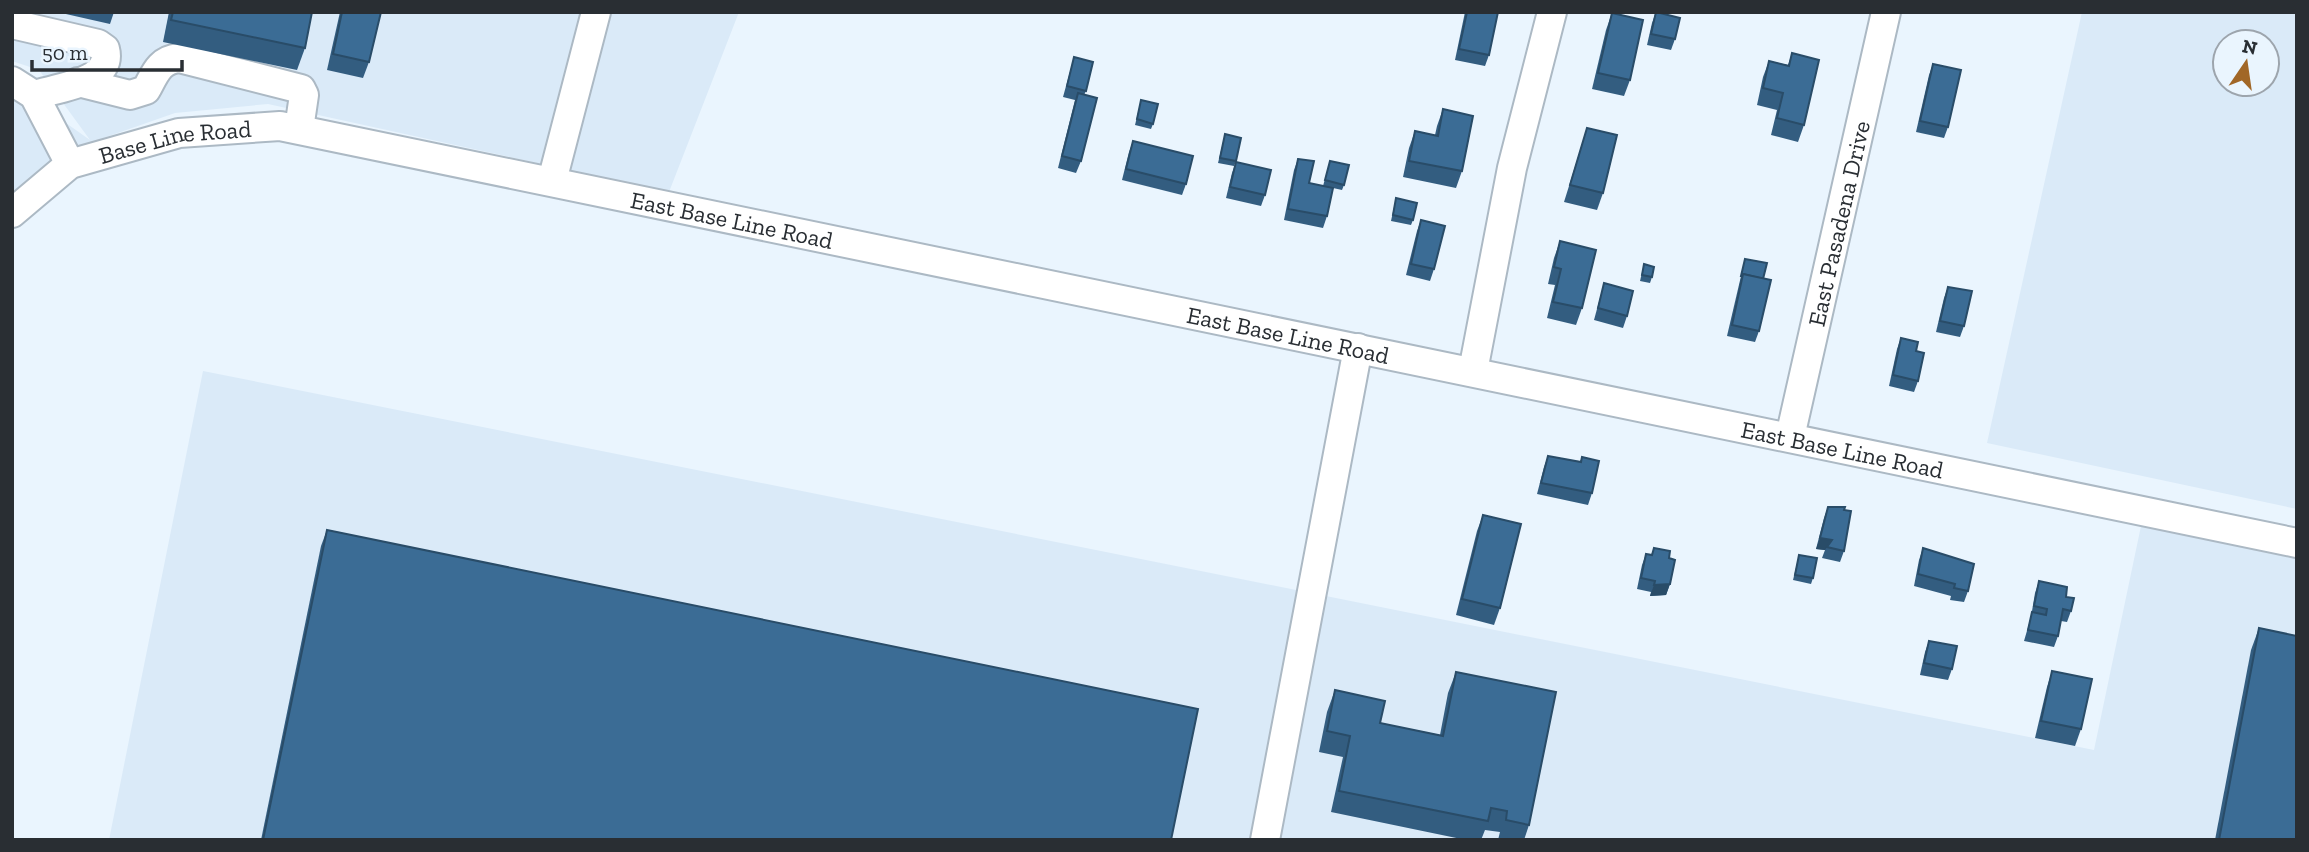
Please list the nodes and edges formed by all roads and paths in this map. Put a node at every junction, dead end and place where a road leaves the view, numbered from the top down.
1 (596, 12) edge
2 (1552, 12) edge
3 (1886, 12) edge
4 (12, 24) edge
5 (78, 82) junction
6 (23, 88) edge
7 (290, 128) junction
8 (70, 164) junction
9 (552, 181) junction
10 (12, 213) edge
11 (1358, 348) junction
12 (1473, 370) junction
13 (1790, 437) junction
14 (2297, 543) edge
15 (1265, 840) edge

1 - 9 street
2 - 12 street
3 - 13 street, East Pasadena Drive
4 - 5 street
5 - 6 street
5 - 7 street
6 - 8 street, Base Line Road
7 - 8 street, Base Line Road
7 - 9 street, East Base Line Road
8 - 10 street, Base Line Road
9 - 11 street, East Base Line Road
11 - 12 street, East Base Line Road
11 - 15 street
12 - 13 street, East Base Line Road
13 - 14 street, East Base Line Road

